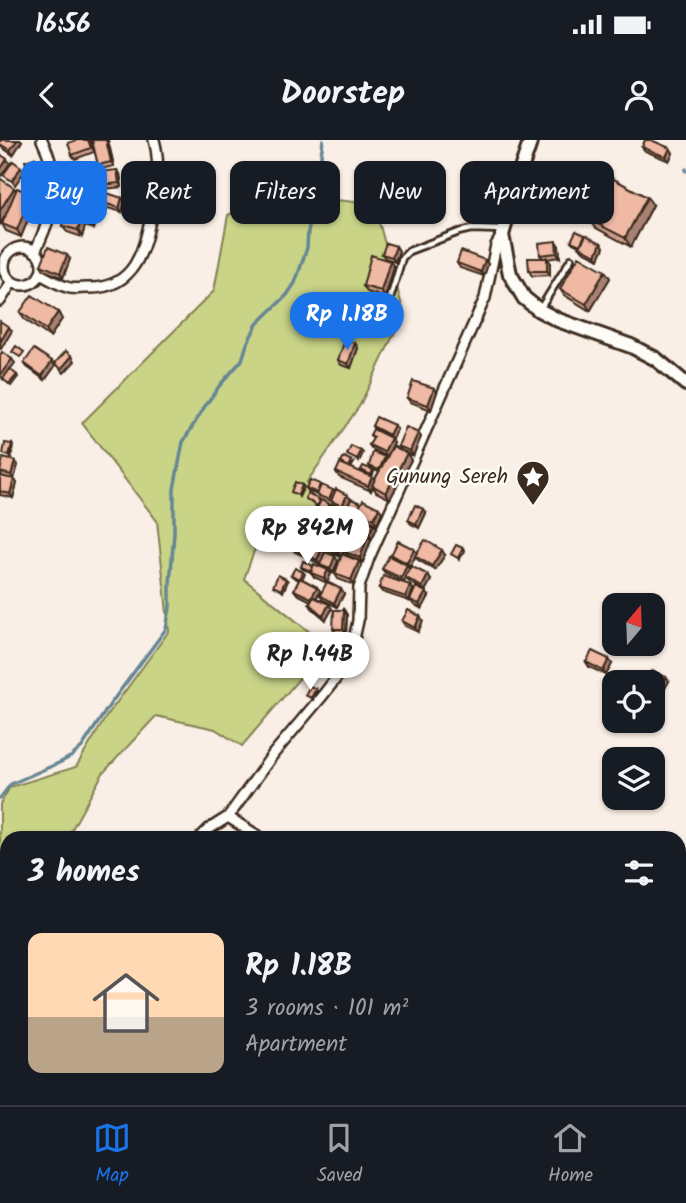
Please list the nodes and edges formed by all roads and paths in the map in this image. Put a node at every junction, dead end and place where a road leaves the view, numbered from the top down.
1 (42, 140) edge
2 (154, 140) edge
3 (531, 140) edge
4 (503, 233) junction
5 (35, 252) junction
6 (3, 255) edge
7 (571, 259) dead end
8 (40, 274) junction
9 (12, 282) junction
10 (390, 299) dead end
11 (0, 301) edge
12 (539, 310) junction
13 (686, 384) edge
14 (228, 817) junction
15 (207, 831) edge
16 (250, 831) edge

1 - 5 street
2 - 8 street
3 - 4 main road
4 - 10 lane
4 - 12 main road
4 - 14 street
5 - 6 street
5 - 8 street
6 - 9 street
7 - 12 lane
8 - 9 street
9 - 11 street
12 - 13 main road
14 - 15 street
14 - 16 street

